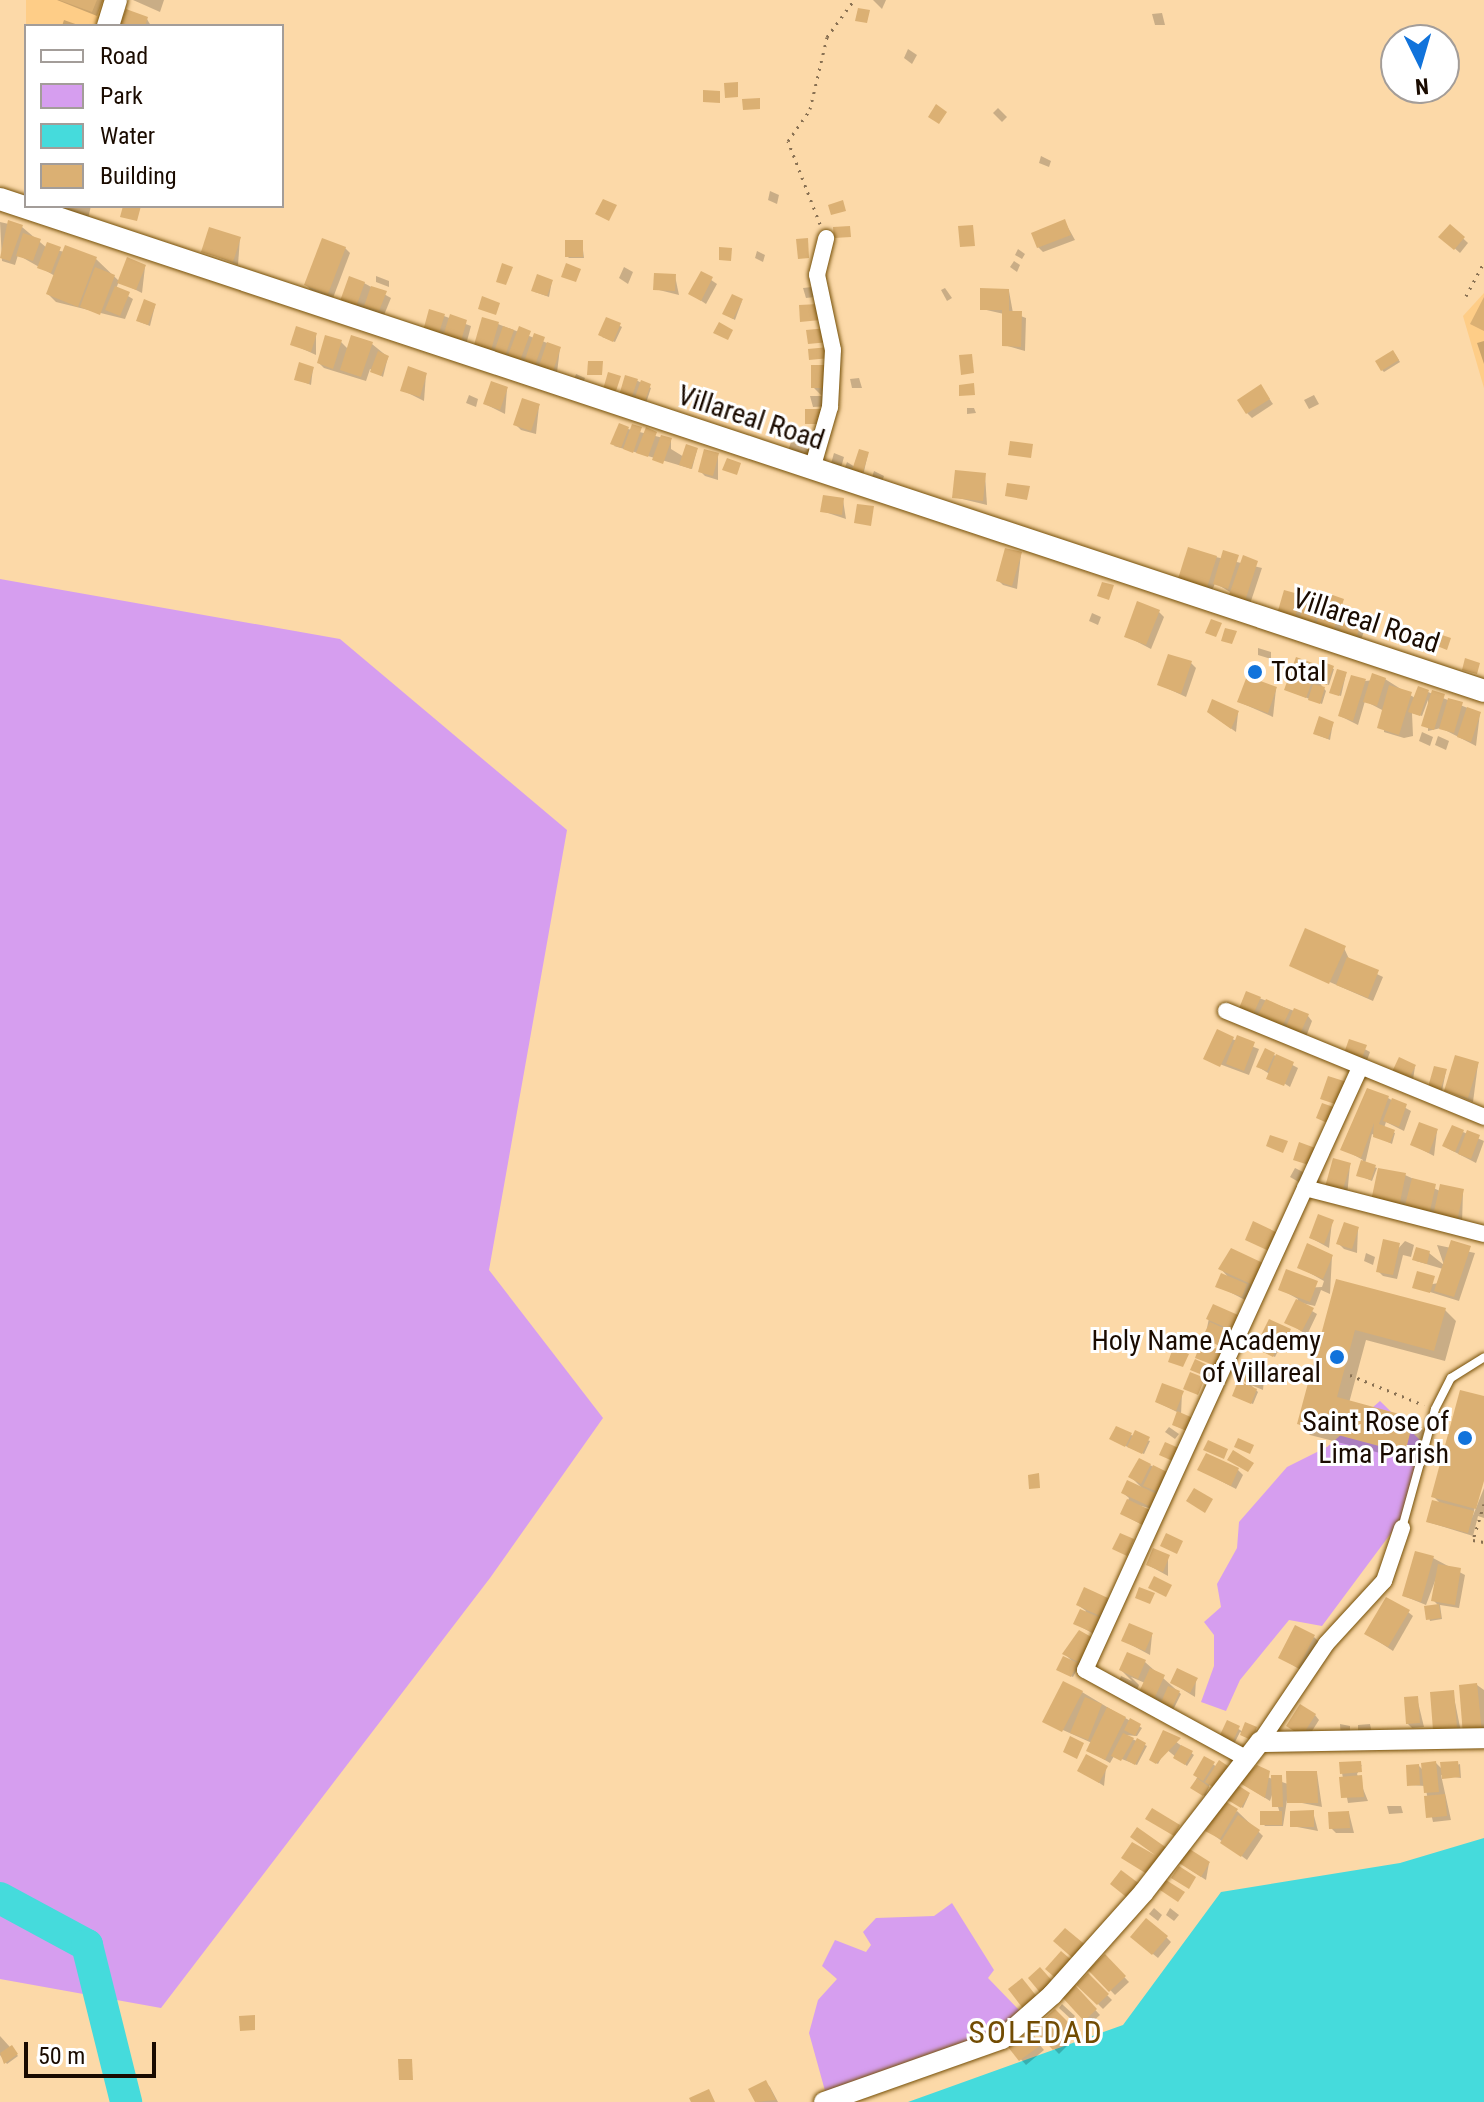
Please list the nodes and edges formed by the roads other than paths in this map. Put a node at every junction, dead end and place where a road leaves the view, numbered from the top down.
1 (116, 0) edge
2 (109, 24) edge
3 (0, 199) edge
4 (24, 205) edge
5 (52, 211) edge
6 (826, 238) road end
7 (812, 469) junction
8 (1484, 691) edge
9 (1226, 1011) dead end
10 (1359, 1070) junction
11 (1484, 1117) edge
12 (1305, 1188) junction
13 (1484, 1234) edge
14 (1484, 1357) edge
15 (1402, 1528) joint
16 (1484, 1738) edge
17 (1260, 1742) junction
18 (1242, 1756) junction
19 (824, 2102) edge

1 - 2 main road
3 - 4 main road, Villareal Road
5 - 7 main road, Villareal Road
6 - 7 street
7 - 8 main road, Villareal Road
9 - 10 street
10 - 11 street
10 - 12 street
12 - 13 street
12 - 18 street
14 - 15 lane
15 - 17 street
16 - 17 street
17 - 18 street
18 - 19 street

